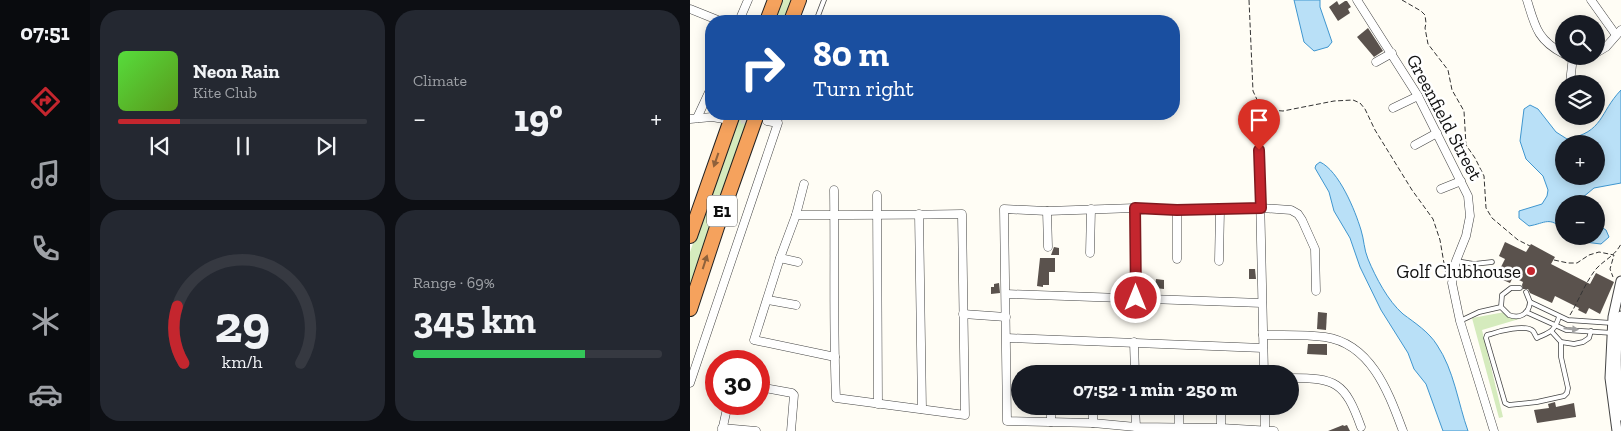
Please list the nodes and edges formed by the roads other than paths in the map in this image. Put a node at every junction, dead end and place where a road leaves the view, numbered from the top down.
1 (748, 0) edge
2 (775, 0) edge
3 (799, 0) edge
4 (824, 0) edge
5 (1357, 0) edge
6 (1527, 0) edge
7 (1590, 0) edge
8 (690, 9) edge
9 (705, 15) edge
10 (742, 15) edge
11 (769, 15) edge
12 (793, 15) edge
13 (818, 15) edge
14 (1619, 33) edge
15 (1605, 48) edge
16 (1555, 50) edge
17 (1392, 54) junction
18 (1376, 62) dead end
19 (1418, 96) junction
20 (705, 99) edge
21 (1393, 108) dead end
22 (694, 119) edge
23 (727, 120) edge
24 (761, 120) edge
25 (770, 120) edge
26 (779, 120) edge
27 (778, 123) junction
28 (1437, 132) junction
29 (1415, 145) dead end
30 (1259, 150) dead end
31 (1461, 181) junction
32 (804, 184) dead end
33 (1441, 189) dead end
34 (834, 190) dead end
35 (877, 195) dead end
36 (1135, 208) junction
37 (1261, 208) junction
38 (1091, 209) junction
39 (1177, 210) junction
40 (1220, 210) junction
41 (1047, 211) junction
42 (877, 214) junction
43 (919, 214) junction
44 (796, 215) junction
45 (834, 215) junction
46 (690, 236) edge
47 (1048, 247) dead end
48 (1090, 254) dead end
49 (780, 258) junction
50 (1177, 259) dead end
51 (1219, 261) dead end
52 (1456, 261) junction
53 (798, 262) dead end
54 (1492, 262) dead end
55 (1621, 282) edge
56 (1520, 288) dead end
57 (1316, 291) dead end
58 (1526, 292) dead end
59 (1006, 294) junction
60 (1136, 298) junction
61 (768, 300) junction
62 (1530, 302) junction
63 (1262, 303) junction
64 (796, 305) dead end
65 (1502, 307) junction
66 (690, 309) edge
67 (1526, 312) junction
68 (963, 314) junction
69 (1006, 316) junction
70 (1559, 317) junction
71 (1460, 321) junction
72 (1616, 325) edge
73 (1556, 326) junction
74 (1591, 330) junction
75 (1552, 332) junction
76 (1263, 335) junction
77 (1007, 338) junction
78 (1134, 342) junction
79 (1561, 342) junction
80 (1263, 348) junction
81 (834, 357) junction
82 (1135, 365) edge
83 (1264, 365) edge
84 (1299, 378) edge
85 (690, 383) edge
86 (770, 388) edge
87 (878, 404) junction
88 (922, 410) junction
89 (725, 415) edge
90 (1051, 415) edge
91 (1093, 415) edge
92 (1135, 415) edge
93 (1179, 415) edge
94 (1221, 415) edge
95 (1265, 415) edge
96 (1621, 416) edge
97 (1051, 422) junction
98 (1093, 424) junction
99 (1136, 427) junction
100 (1361, 427) dead end
101 (1179, 428) junction
102 (1221, 428) junction
103 (722, 430) edge
104 (1265, 430) edge
105 (756, 431) edge
106 (791, 431) edge
107 (1274, 431) edge
108 (1403, 431) edge
109 (1494, 431) edge
110 (1617, 431) edge

1 - 10 street
2 - 11 highway
3 - 12 highway
4 - 13 lane
5 - 17 street, Greenfield Street
6 - 16 street
7 - 14 street
8 - 9 street
14 - 15 street
17 - 18 street
17 - 19 street, Greenfield Street
19 - 21 street
19 - 28 street, Greenfield Street
20 - 22 street
23 -> 46 highway, E1
66 -> 24 highway, E1
25 - 27 street
26 - 27 lane
27 - 85 street
28 - 29 street
28 - 31 street, Greenfield Street
30 - 37 street
31 - 33 street
31 - 52 street, Greenfield Street
32 - 44 street
34 - 45 street
35 - 42 street
36 - 38 street
36 - 39 street
36 - 60 street
37 - 40 street
37 - 57 street
37 - 63 street
38 - 41 street
38 - 48 street
39 - 40 street
39 - 50 street
40 - 51 street
41 - 47 street
41 - 59 street
42 - 43 street
42 - 45 street
42 - 87 street
43 - 68 street
43 - 88 street
44 - 45 street
44 - 49 street
45 - 81 street
49 - 53 street
49 - 61 street
52 - 54 lane
52 - 71 street, Greenfield Street
55 - 72 street
56 - 65 lane
58 - 62 lane
59 - 60 street
59 - 69 street
60 - 63 street
61 - 64 street
61 - 81 street
62 - 67 lane
62 - 70 lane
63 - 76 street
65 - 67 lane
65 - 71 lane
67 - 73 lane
68 - 69 street
68 - 88 street
69 - 77 street
70 - 72 lane
70 - 73 lane
71 - 109 street, Greenfield Street
72 - 74 lane
72 - 96 street
72 - 110 street
73 -> 74 lane
73 - 75 lane
74 - 79 lane
75 - 79 lane
75 - 79 lane
76 - 80 street
76 - 108 street
77 - 78 street
77 - 97 street
78 - 80 street
78 - 82 street
80 - 83 street
81 - 87 street
84 - 100 street
86 - 106 street
87 - 88 street
89 - 103 street
90 - 97 street
91 - 98 street
92 - 99 street
93 - 101 street
94 - 102 street
95 - 104 street
97 - 98 street
98 - 99 street
99 - 101 street
101 - 102 street
102 - 104 street
103 - 105 street
104 - 107 street

